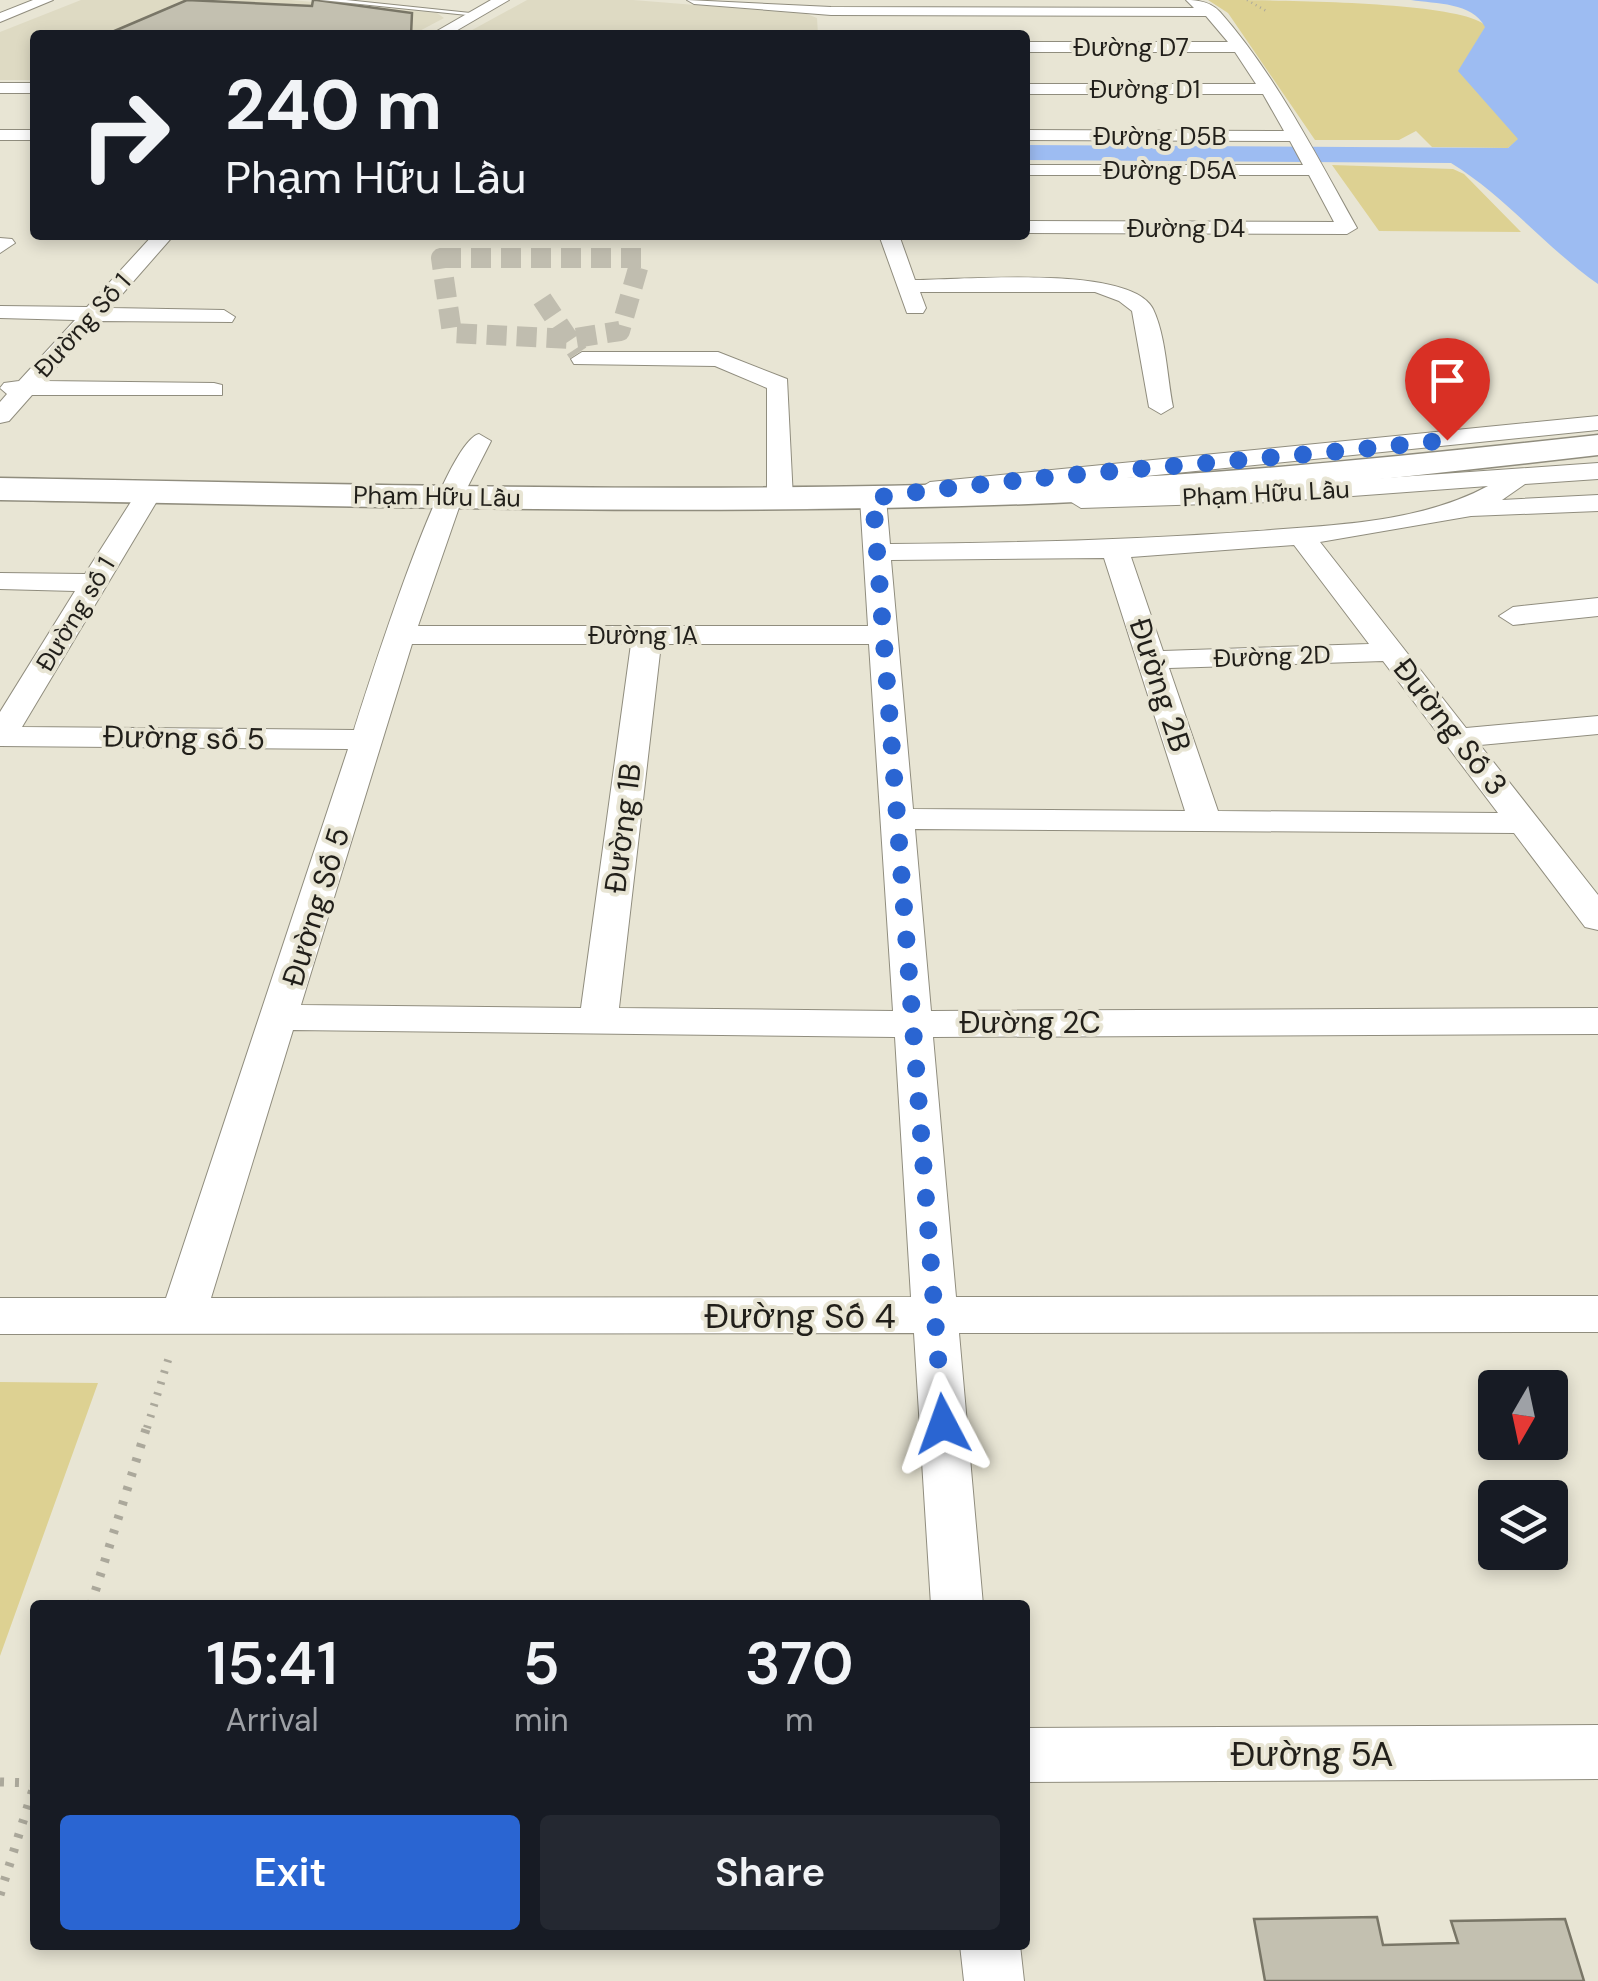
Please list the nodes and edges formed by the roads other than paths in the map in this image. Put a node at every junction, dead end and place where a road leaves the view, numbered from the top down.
1 (46, 0) edge
2 (324, 0) edge
3 (502, 0) edge
4 (694, 0) edge
5 (845, 0) edge
6 (1193, 0) edge
7 (1213, 12) junction
8 (477, 14) junction
9 (831, 17) junction
10 (0, 18) edge
11 (447, 30) edge
12 (1030, 47) edge
13 (1237, 47) junction
14 (0, 88) edge
15 (30, 88) edge
16 (1030, 89) edge
17 (1264, 89) junction
18 (0, 135) edge
19 (30, 135) edge
20 (1030, 136) edge
21 (1296, 139) junction
22 (1313, 166) junction
23 (1030, 170) edge
24 (1030, 227) edge
25 (159, 240) edge
26 (891, 240) edge
27 (907, 286) junction
28 (916, 310) dead end
29 (0, 312) edge
30 (90, 316) junction
31 (224, 318) dead end
32 (582, 359) tunnel mouth
33 (0, 388) edge
34 (26, 388) junction
35 (214, 390) dead end
36 (1161, 407) dead end
37 (0, 416) edge
38 (1598, 423) edge
39 (478, 441) dead end
40 (1598, 445) edge
41 (1598, 471) edge
42 (1526, 476) junction
43 (0, 489) edge
44 (150, 491) junction
45 (450, 496) junction
46 (873, 498) junction
47 (780, 499) junction
48 (1598, 503) edge
49 (1463, 510) junction
50 (1301, 536) junction
51 (1115, 550) junction
52 (878, 552) junction
53 (0, 580) edge
54 (95, 582) junction
55 (1598, 608) edge
56 (1513, 616) dead end
57 (400, 634) junction
58 (647, 635) junction
59 (885, 635) junction
60 (1392, 652) junction
61 (1152, 660) junction
62 (1598, 725) edge
63 (0, 737) edge
64 (1458, 738) junction
65 (368, 740) junction
66 (898, 819) junction
67 (1204, 821) junction
68 (1524, 823) junction
69 (1598, 919) edge
70 (281, 1017) junction
71 (598, 1021) junction
72 (1598, 1021) edge
73 (913, 1024) junction
74 (1598, 1314) edge
75 (0, 1316) edge
76 (935, 1316) junction
77 (182, 1318) junction
78 (957, 1600) edge
79 (1598, 1752) edge
80 (1030, 1755) edge
81 (991, 1950) edge
82 (994, 1981) edge

1 - 10 street
2 - 8 lane
3 - 8 street
4 - 9 street
5 - 9 street
6 - 7 street
7 - 9 street
7 - 13 street
8 - 11 street
12 - 13 street, Đường D7
13 - 17 street
14 - 15 street
16 - 17 street, Đường D1
17 - 21 street
18 - 19 street
20 - 21 street, Đường D5B
21 - 22 street
22 - 23 street, Đường D5A
22 - 24 street, Đường D4
25 - 30 street, Đường Số 1
26 - 27 street
27 - 28 street
27 - 36 street
29 - 30 street
30 - 31 street
30 - 34 street, Đường Số 1
32 - 47 street
33 - 34 street
34 - 35 street
34 - 37 street, Đường Số 1
38 - 46 street, Phạm Hữu Lầu
39 - 45 street, Đường Số 5
40 - 46 main road, Phạm Hữu Lầu
41 - 42 street, Phạm Hữu Lầu
42 - 46 street, Phạm Hữu Lầu
42 - 49 street
43 - 44 main road, Phạm Hữu Lầu
44 - 45 main road, Phạm Hữu Lầu
44 - 54 street, Đường số 1
45 - 47 main road, Phạm Hữu Lầu
45 - 57 street, Đường Số 5
46 - 47 main road, Phạm Hữu Lầu
46 - 52 street
48 - 49 street
49 - 50 street
50 - 51 street
50 - 60 street, Đường Số 3
51 - 52 street
51 - 61 street, Đường 2B
52 - 59 street
53 - 54 street
54 - 63 street, Đường số 1
55 - 56 street
57 - 58 street, Đường 1A
57 - 65 street, Đường Số 5
58 - 59 street, Đường 1A
58 - 71 street, Đường 1B
59 - 66 street
60 - 61 street, Đường 2D
60 - 64 street, Đường Số 3
61 - 67 street, Đường 2B
62 - 64 street
63 - 65 street, Đường số 5
64 - 68 street, Đường Số 3
65 - 70 street, Đường Số 5
66 - 67 street
66 - 73 street
67 - 68 street
68 - 69 street, Đường Số 3
70 - 71 street, Đường 2C
70 - 77 street, Đường Số 5
71 - 73 street, Đường 2C
72 - 73 street, Đường 2C
73 - 76 street
74 - 76 street, Đường Số 4
75 - 77 street, Đường Số 4
76 - 77 street, Đường Số 4
76 - 78 street
79 - 80 street, Đường 5A
81 - 82 street

